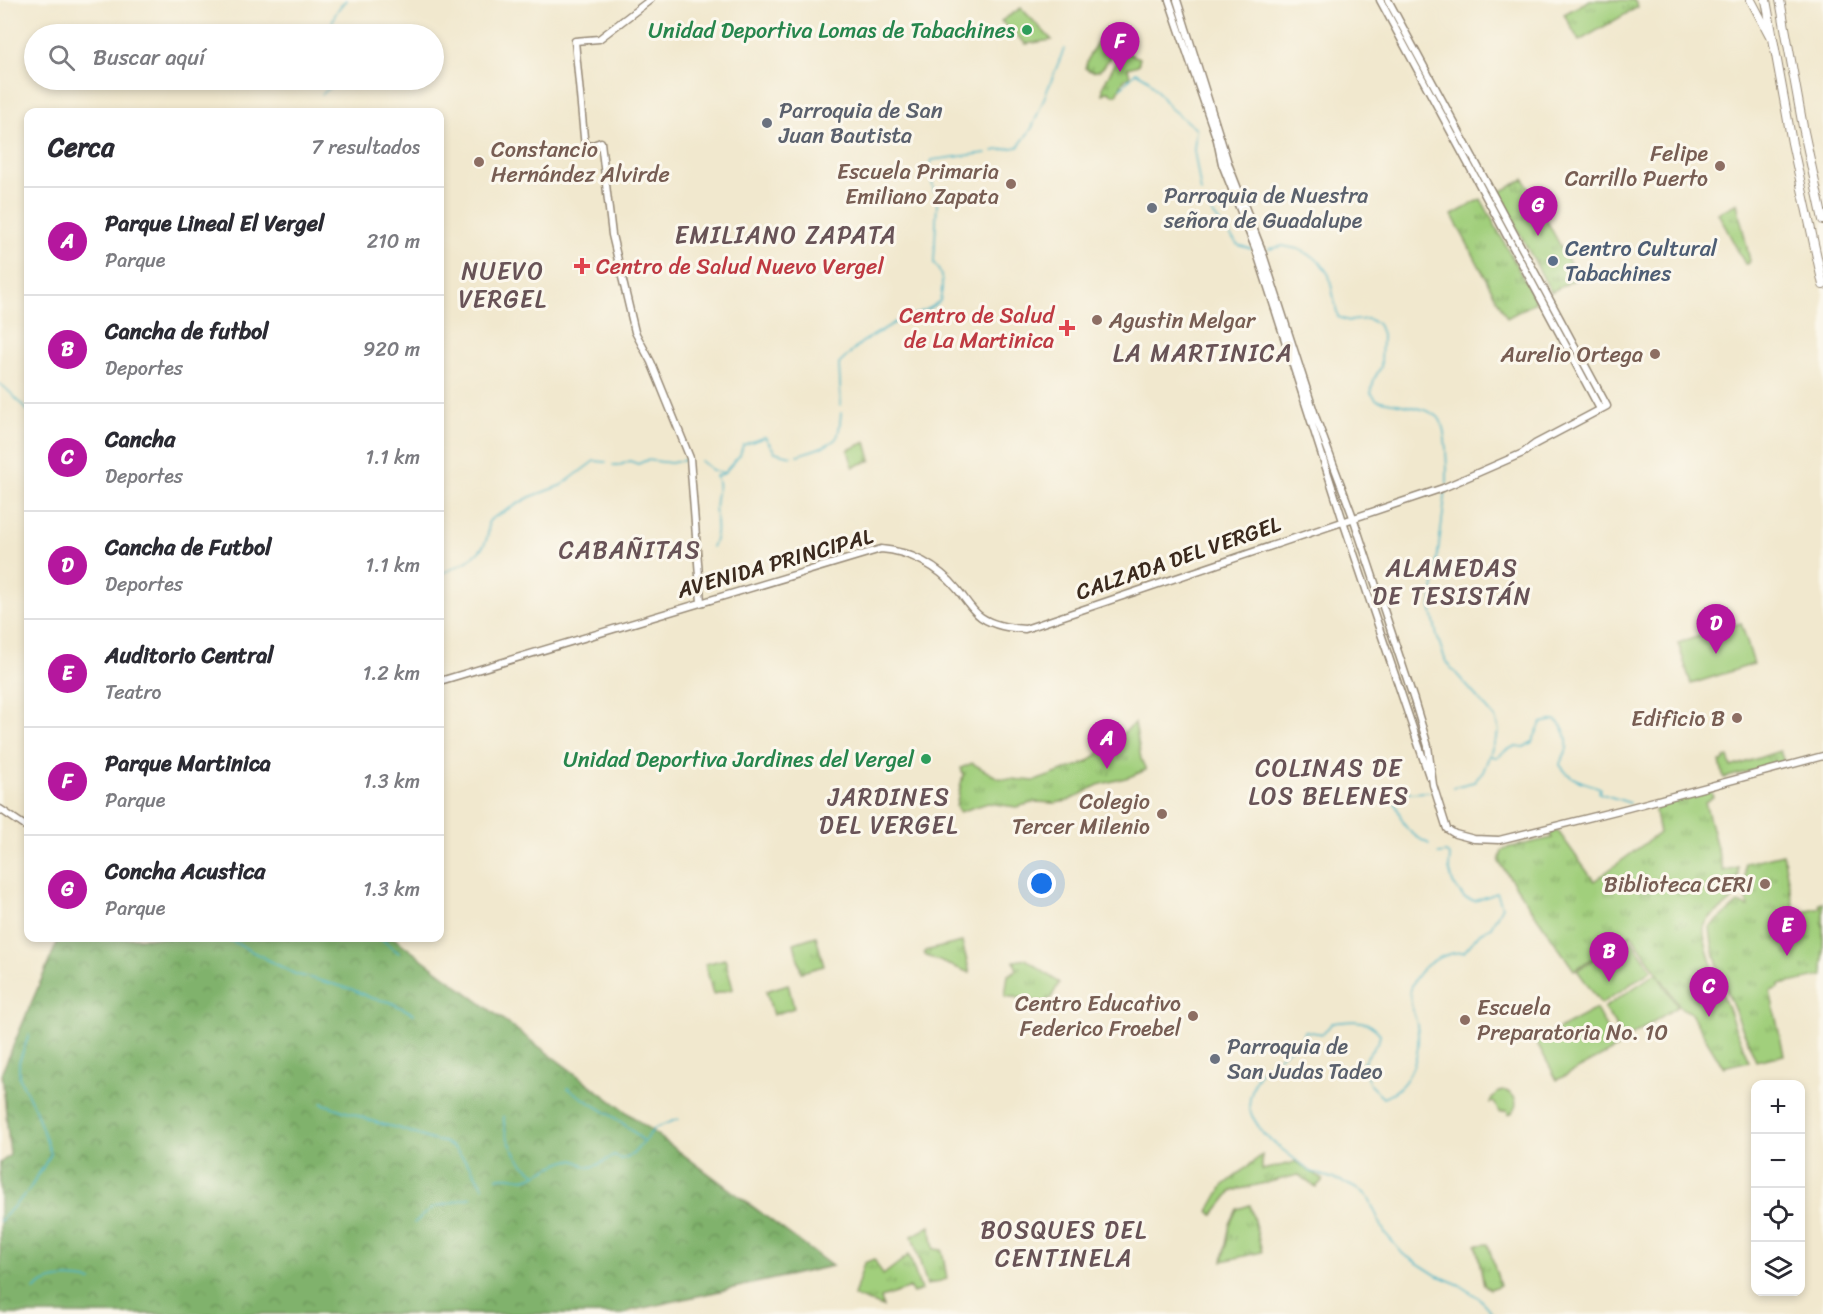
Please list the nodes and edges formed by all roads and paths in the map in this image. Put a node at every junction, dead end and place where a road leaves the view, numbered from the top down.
1 (650, 0) edge
2 (1169, 0) edge
3 (1177, 0) edge
4 (1380, 0) edge
5 (1388, 0) edge
6 (1751, 0) edge
7 (1766, 0) edge
8 (1780, 2) edge
9 (1773, 42) junction
10 (1226, 165) junction
11 (1823, 220) edge
12 (1259, 249) junction
13 (1823, 285) edge
14 (1600, 410) junction
15 (1353, 517) junction
16 (1343, 521) junction
17 (888, 549) joint
18 (701, 602) junction
19 (444, 680) edge
20 (1823, 756) edge
21 (1433, 785) junction
22 (0, 809) edge
23 (24, 825) edge

1 - 18 street
2 - 10 street
3 - 10 street
4 - 14 street
5 - 14 street, CALZADA DEL VERGEL
6 - 9 highway
7 - 9 highway
8 - 11 highway
9 - 13 highway
10 - 12 street
12 - 15 street
12 - 16 street
14 - 15 street, CALZADA DEL VERGEL
15 - 16 street, CALZADA DEL VERGEL
15 - 21 street
16 - 17 street, CALZADA DEL VERGEL
16 - 21 street
17 - 18 street, AVENIDA PRINCIPAL
18 - 19 street, AVENIDA PRINCIPAL
20 - 21 street
22 - 23 street

